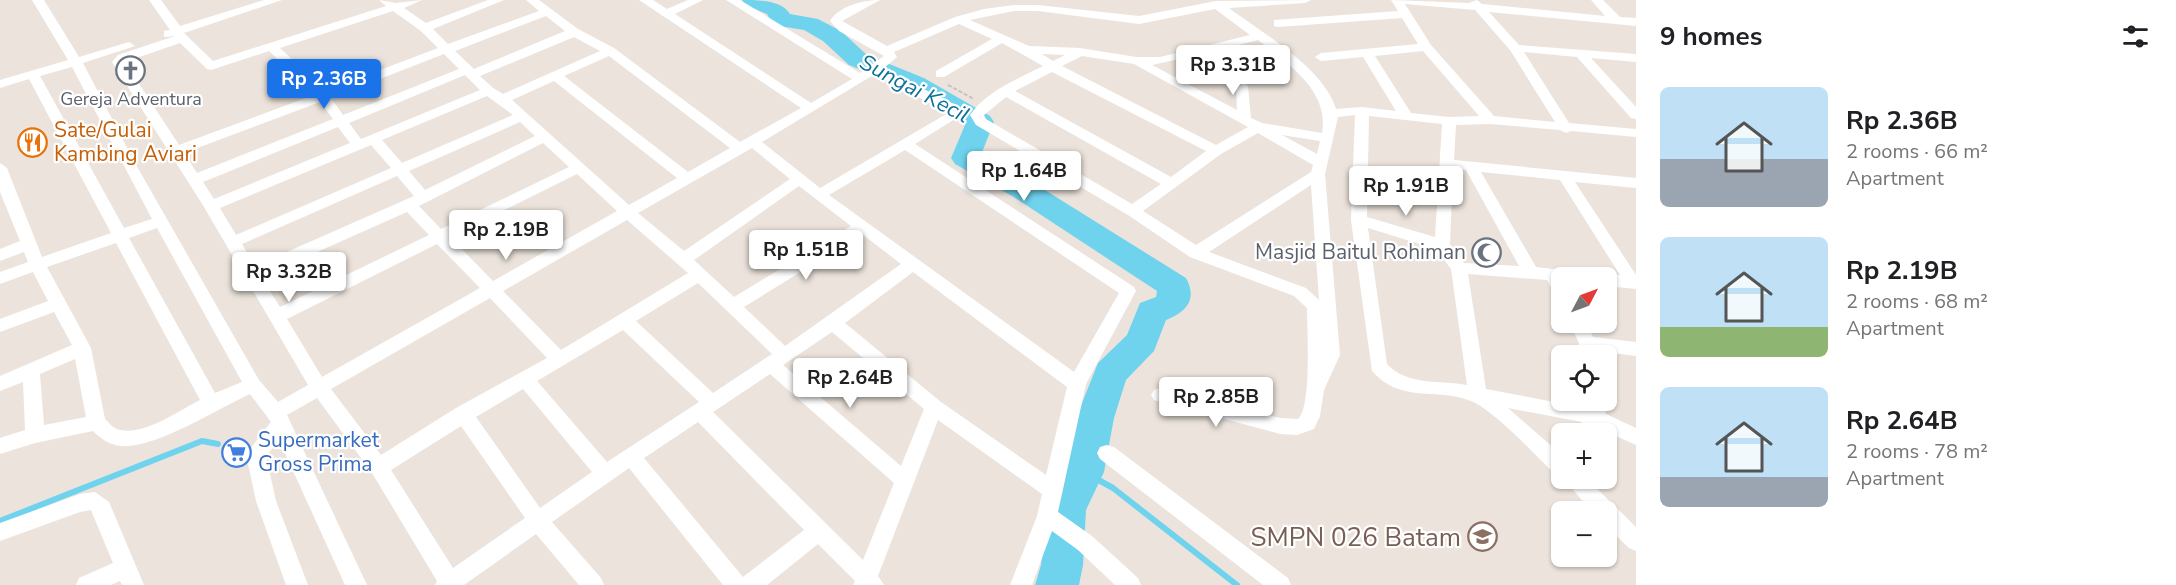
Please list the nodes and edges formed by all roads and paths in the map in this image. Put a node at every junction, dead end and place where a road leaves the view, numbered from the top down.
1 (38, 0) edge
2 (154, 0) edge
3 (416, 0) edge
4 (498, 0) edge
5 (532, 0) edge
6 (645, 0) edge
7 (697, 0) edge
8 (732, 0) edge
9 (874, 0) edge
10 (1305, 0) edge
11 (1397, 0) edge
12 (1404, 0) edge
13 (1532, 0) edge
14 (1597, 0) edge
15 (270, 1) edge
16 (1215, 2) edge
17 (1047, 3) edge
18 (389, 4) edge
19 (1476, 4) edge
20 (548, 11) junction
21 (666, 14) junction
22 (1404, 14) junction
23 (1545, 15) junction
24 (959, 20) junction
25 (1617, 21) junction
26 (1636, 22) edge
27 (1278, 23) dead end
28 (425, 28) junction
29 (574, 32) junction
30 (179, 34) junction
31 (1260, 36) junction
32 (1001, 39) junction
33 (271, 46) junction
34 (1426, 47) junction
35 (1515, 48) junction
36 (448, 49) junction
37 (1027, 50) junction
38 (610, 51) junction
39 (1201, 51) junction
40 (1366, 51) junction
41 (1080, 52) junction
42 (889, 54) junction
43 (1581, 54) junction
44 (1322, 57) dead end
45 (1636, 58) edge
46 (1136, 61) junction
47 (76, 62) junction
48 (1053, 67) junction
49 (876, 69) junction
50 (469, 72) junction
51 (940, 74) joint
52 (33, 75) junction
53 (555, 76) junction
54 (861, 79) junction
55 (4, 84) edge
56 (488, 91) junction
57 (1005, 91) junction
58 (322, 95) junction
59 (503, 99) junction
60 (986, 106) junction
61 (808, 107) junction
62 (1362, 111) junction
63 (1331, 113) junction
64 (1636, 115) edge
65 (1406, 116) junction
66 (521, 117) junction
67 (1244, 120) junction
68 (1490, 120) junction
69 (340, 121) junction
70 (1449, 121) junction
71 (1258, 127) junction
72 (1566, 129) junction
73 (1636, 133) edge
74 (543, 137) junction
75 (373, 138) junction
76 (1328, 138) junction
77 (745, 144) junction
78 (358, 145) junction
79 (906, 145) junction
80 (1216, 151) junction
81 (174, 152) junction
82 (1448, 164) junction
83 (0, 168) edge
84 (399, 168) junction
85 (578, 168) junction
86 (1319, 168) junction
87 (1472, 168) junction
88 (1565, 177) junction
89 (686, 178) junction
90 (800, 179) junction
91 (194, 180) junction
92 (1171, 183) junction
93 (1636, 183) edge
94 (3, 192) edge
95 (819, 195) junction
96 (416, 201) junction
97 (211, 206) junction
98 (626, 211) junction
99 (1133, 211) junction
100 (1359, 220) junction
101 (161, 221) junction
102 (862, 227) junction
103 (119, 236) junction
104 (440, 236) junction
105 (233, 242) junction
106 (28, 244) junction
107 (1442, 245) junction
108 (1196, 253) junction
109 (0, 255) edge
110 (683, 258) junction
111 (37, 264) junction
112 (912, 264) junction
113 (1459, 268) junction
114 (1531, 272) junction
115 (252, 274) junction
116 (699, 274) junction
117 (1551, 275) edge
118 (0, 278) edge
119 (1617, 281) edge
120 (1634, 283) edge
121 (491, 290) junction
122 (59, 303) junction
123 (733, 306) junction
124 (277, 316) junction
125 (626, 322) junction
126 (833, 323) junction
127 (0, 326) edge
128 (82, 348) junction
129 (1617, 349) edge
130 (1636, 349) edge
131 (559, 359) junction
132 (778, 360) junction
133 (31, 370) junction
134 (524, 378) junction
135 (0, 384) edge
136 (1077, 384) junction
137 (253, 385) junction
138 (319, 387) junction
139 (1315, 391) junction
140 (1160, 394) dead end
141 (1478, 395) junction
142 (211, 403) junction
143 (705, 407) junction
144 (934, 407) junction
145 (1551, 408) edge
146 (1566, 411) edge
147 (1592, 411) edge
148 (1597, 411) edge
149 (463, 413) junction
150 (279, 418) junction
151 (96, 423) junction
152 (35, 435) junction
153 (1636, 437) edge
154 (0, 446) edge
155 (1107, 453) dead end
156 (1551, 455) edge
157 (631, 456) junction
158 (379, 467) junction
159 (605, 474) junction
160 (904, 480) junction
161 (1584, 489) edge
162 (1053, 491) junction
163 (1595, 501) edge
164 (1054, 520) junction
165 (538, 521) junction
166 (1617, 523) edge
167 (818, 531) junction
168 (0, 532) edge
169 (1636, 541) edge
170 (129, 577) edge
171 (868, 583) edge
172 (296, 584) edge
173 (448, 584) edge
174 (87, 585) edge
175 (356, 585) edge
176 (592, 585) edge
177 (736, 585) edge
178 (750, 585) edge
179 (1021, 585) edge
180 (1130, 585) edge
181 (1280, 585) edge

1 - 47 street
2 - 30 street
3 - 18 street
4 - 28 street
5 - 20 street
6 - 21 street
7 - 21 street
8 - 54 street
9 - 42 street
10 - 16 street
11 - 22 street
12 - 19 street
13 - 23 street
14 - 25 street
15 - 30 street
16 - 17 street
16 - 31 street
17 - 24 street
18 - 28 street
18 - 33 street
19 - 23 street
19 - 35 street
20 - 29 street
20 - 36 street
21 - 61 street
22 - 27 street
22 - 34 street
23 - 25 street
24 - 32 street
24 - 42 street
25 - 26 street
28 - 36 street
29 - 38 street
29 - 50 street
30 - 33 street
30 - 47 street
30 - 81 street
31 - 39 street
31 - 63 street
32 - 37 street
32 - 51 street
33 - 58 street
34 - 40 street
34 - 68 street
35 - 43 street
35 - 72 street
36 - 50 street
36 - 58 street
37 - 41 street
37 - 48 street
38 - 53 street
38 - 77 street
39 - 46 street
39 - 67 street
40 - 44 street
40 - 65 street
41 - 46 street
41 - 48 street
42 - 49 street
43 - 45 street
43 - 64 street
46 - 67 street
47 - 52 street
47 - 101 street
48 - 57 street
48 - 80 street
49 - 54 street
49 - 79 street
50 - 56 street
50 - 69 street
51 - 60 path
52 - 55 street
52 - 103 street
53 - 59 street
53 - 89 street
54 - 61 street
56 - 59 street
56 - 75 street
57 - 60 street
57 - 92 street
58 - 69 street
58 - 81 street
59 - 66 street
60 - 99 street
61 - 77 street
62 - 63 street
62 - 65 street
62 - 100 street
63 - 76 street
65 - 70 street
66 - 74 street
66 - 84 street
67 - 71 street
68 - 70 street
68 - 72 street
69 - 78 street
69 - 91 street
70 - 82 street
71 - 76 street
71 - 80 street
71 - 86 street
72 - 73 street
74 - 85 street
74 - 96 street
75 - 78 street
75 - 84 street
76 - 86 street
77 - 89 street
77 - 90 street
78 - 97 street
79 - 95 street
79 - 136 street
80 - 92 street
81 - 91 street
82 - 87 street
82 - 107 street
83 - 94 street
84 - 96 street
84 - 105 street
85 - 98 street
85 - 104 street
86 - 108 street
86 - 139 street
87 - 88 street
87 - 114 street
88 - 93 street
88 - 120 street
89 - 98 street
90 - 95 street
90 - 110 street
91 - 97 street
92 - 99 street
94 - 106 street
95 - 102 street
96 - 104 street
96 - 115 street
97 - 105 street
98 - 110 street
98 - 121 street
99 - 108 street
100 - 107 street
100 - 141 street
101 - 103 street
101 - 137 street
102 - 112 street
102 - 123 street
103 - 111 street
103 - 142 street
104 - 121 street
104 - 124 street
105 - 115 street
106 - 109 street
106 - 111 street
107 - 113 street
108 - 139 street
110 - 116 street
111 - 118 street
111 - 122 street
112 - 126 street
112 - 136 street
113 - 114 street
113 - 141 street
114 - 117 street
115 - 124 street
116 - 123 street
116 - 125 street
119 - 120 street
121 - 131 street
121 - 138 street
122 - 127 street
122 - 128 street
123 - 132 street
124 - 138 street
125 - 131 street
125 - 143 street
126 - 132 street
126 - 144 street
128 - 133 street
128 - 151 street
129 - 130 street
131 - 134 street
132 - 143 street
132 - 160 street
133 - 135 street
133 - 152 street
134 - 149 street
134 - 159 street
136 - 162 street
137 - 142 street
137 - 150 street
138 - 150 street
138 - 158 street
139 - 140 street
141 - 145 street
141 - 156 street
142 - 151 street
143 - 157 street
143 - 167 street
144 - 160 street
144 - 162 street
146 - 147 street
148 - 153 street
149 - 158 street
149 - 165 street
150 - 172 street
150 - 175 street
151 - 152 street
152 - 154 street
155 - 181 street
157 - 159 street
157 - 177 street
158 - 173 street
159 - 165 street
160 - 171 street
161 - 163 street
162 - 164 street
164 - 179 street
164 - 180 street
165 - 173 street
165 - 176 street
166 - 169 street
167 - 171 street
167 - 178 street
168 - 170 street
170 - 174 street

